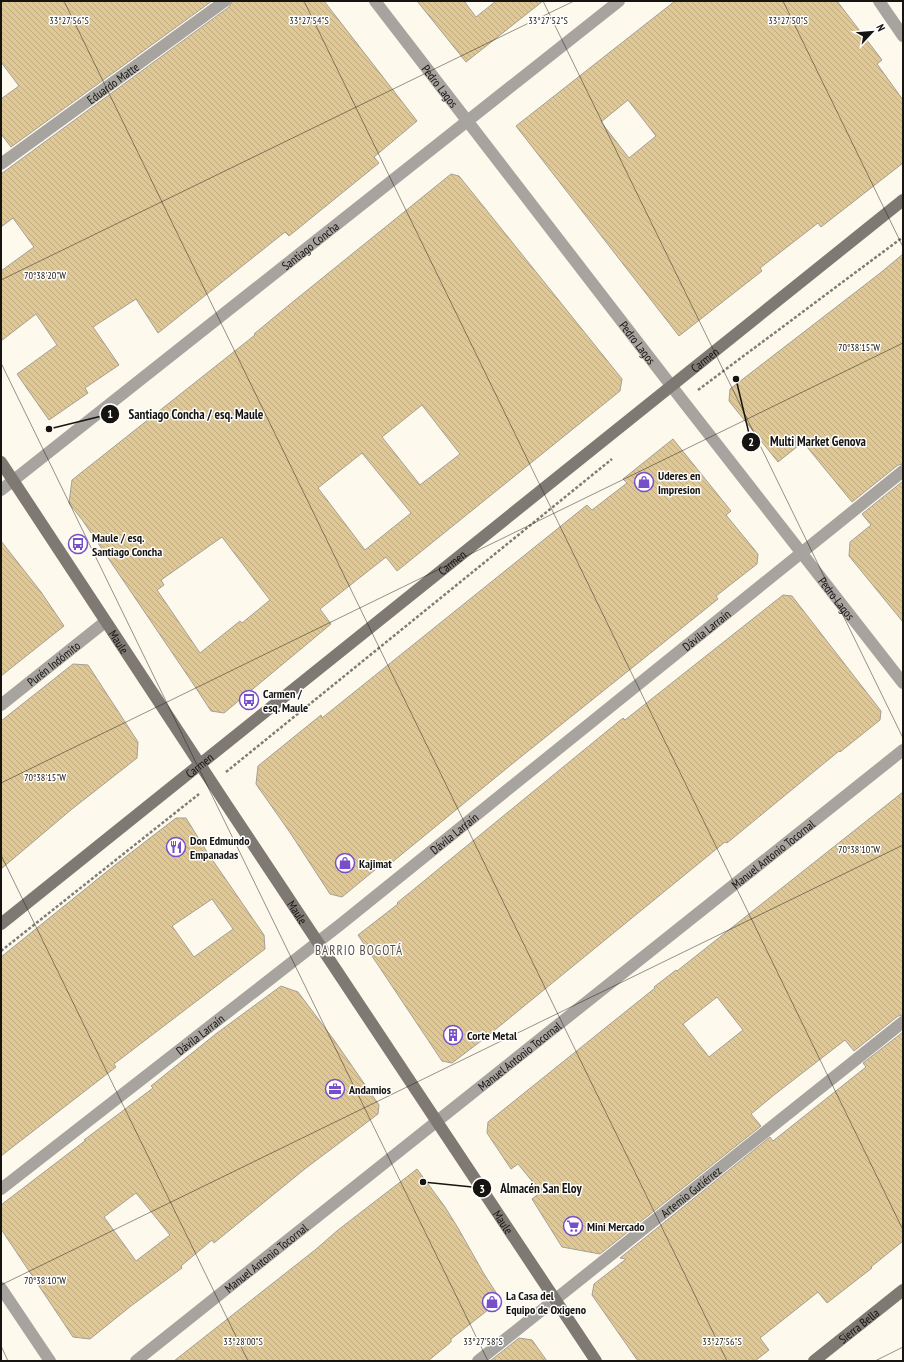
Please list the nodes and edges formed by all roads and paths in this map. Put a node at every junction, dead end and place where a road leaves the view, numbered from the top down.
1 (225, 1) edge
2 (375, 1) edge
3 (619, 1) edge
4 (879, 1) edge
5 (903, 36) edge
6 (468, 121) junction
7 (1, 164) edge
8 (903, 200) edge
9 (903, 236) edge
10 (672, 386) junction
11 (683, 401) junction
12 (616, 456) dead end
13 (1, 462) edge
14 (903, 471) edge
15 (13, 481) junction
16 (1, 490) edge
17 (802, 553) junction
18 (105, 622) junction
19 (903, 683) edge
20 (1, 705) edge
21 (903, 750) edge
22 (199, 764) junction
23 (212, 784) junction
24 (1, 924) edge
25 (317, 942) junction
26 (1, 951) edge
27 (903, 1022) edge
28 (437, 1122) junction
29 (1, 1189) edge
30 (1, 1288) edge
31 (903, 1290) edge
32 (555, 1299) junction
33 (50, 1361) edge
34 (136, 1361) edge
35 (478, 1361) edge
36 (596, 1361) edge
37 (814, 1361) edge

1 - 7 street, Eduardo Matte
2 - 6 street, Pedro Lagos
3 - 6 street, Santiago Concha
4 - 5 street
6 - 10 street, Pedro Lagos
6 - 15 street, Santiago Concha
8 - 10 main road, Carmen
9 - 11 path
10 - 11 street, Pedro Lagos
10 - 22 main road, Carmen
11 - 17 street, Pedro Lagos
12 - 23 path
13 - 15 main road, Maule
14 - 17 street, Dávila Larraín
15 - 16 street, Santiago Concha
15 - 18 main road, Maule
17 - 19 street, Pedro Lagos
17 - 25 street, Dávila Larraín
18 - 20 street, Purén Indómito
18 - 22 main road, Maule
21 - 28 street, Manuel Antonio Tocornal
22 - 23 main road, Maule
22 - 24 main road, Carmen
23 - 25 main road, Maule
23 - 26 path
25 - 28 main road, Maule
25 - 29 street, Dávila Larraín
27 - 32 street, Artemio Gutiérrez
28 - 32 main road, Maule
28 - 34 street, Manuel Antonio Tocornal
30 - 33 street
31 - 37 main road, Sierra Bella
32 - 35 street, Artemio Gutiérrez
32 - 36 main road, Maule

